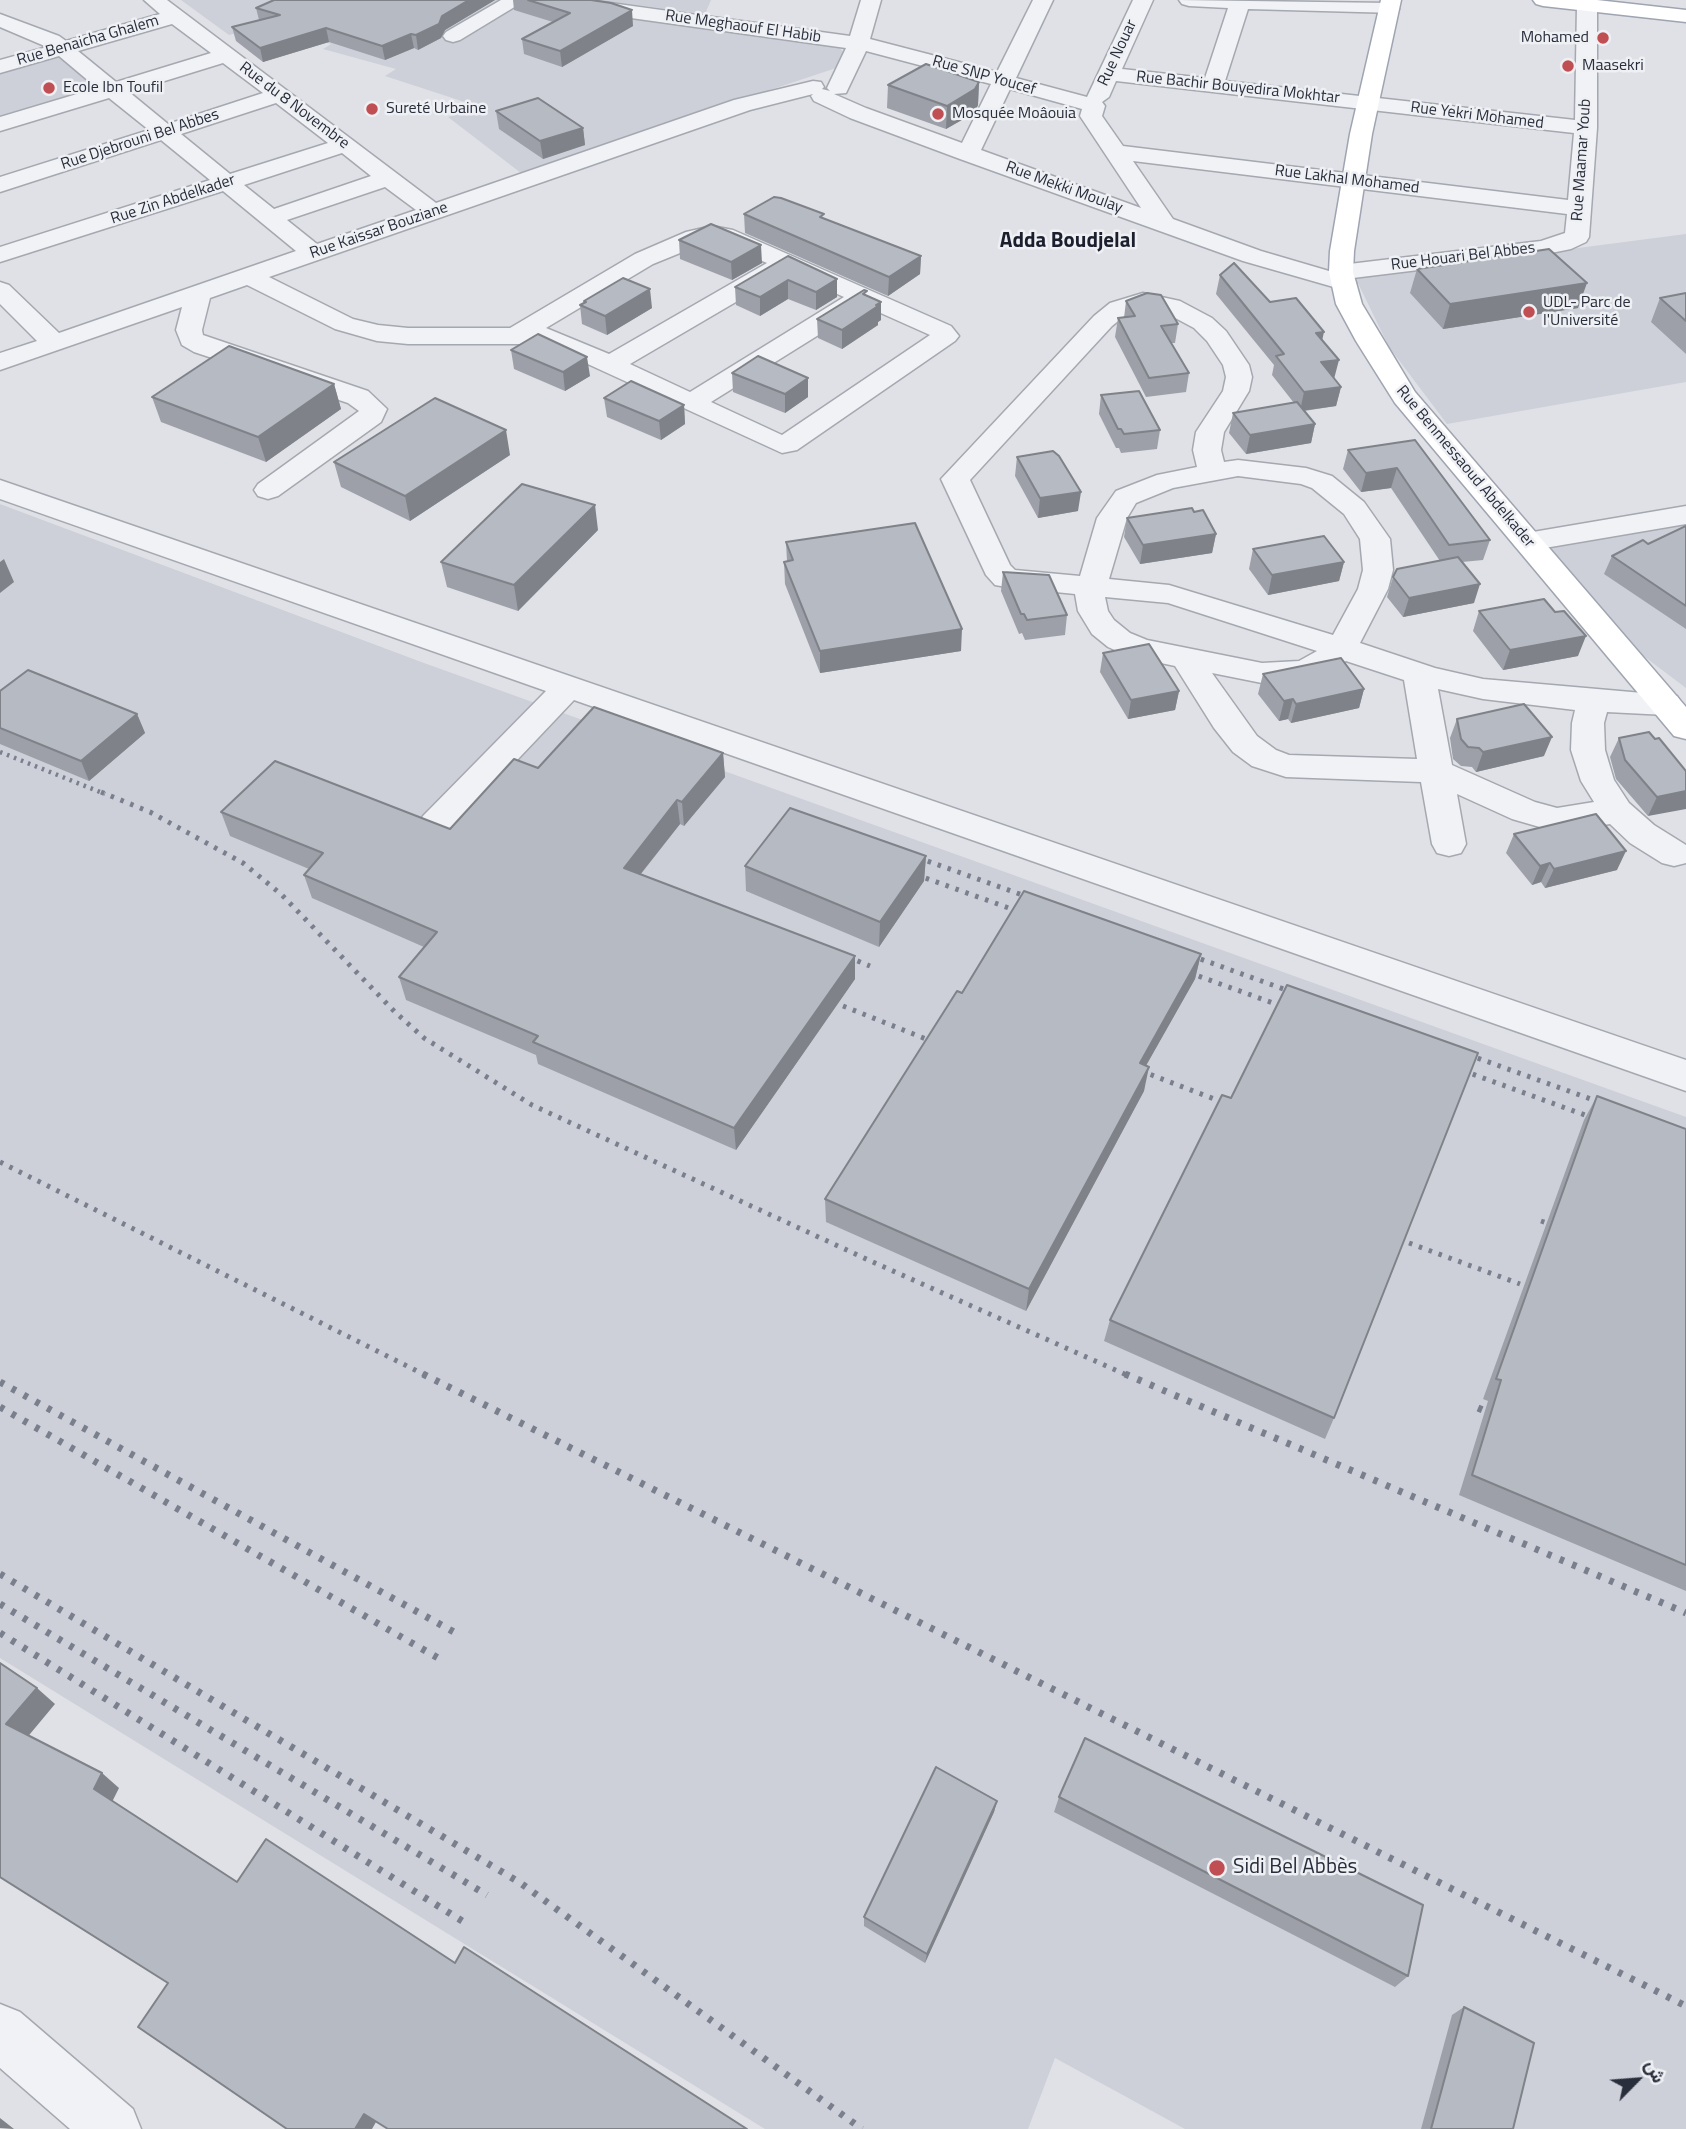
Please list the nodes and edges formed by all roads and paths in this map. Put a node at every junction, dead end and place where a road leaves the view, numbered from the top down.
1 (154, 0) edge
2 (516, 0) edge
3 (545, 0) edge
4 (721, 0) edge
5 (871, 0) edge
6 (1043, 0) edge
7 (1143, 0) edge
8 (1189, 0) edge
9 (1543, 0) edge
10 (1240, 1) edge
11 (1564, 1) edge
12 (1390, 5) edge
13 (1587, 5) junction
14 (176, 16) junction
15 (1686, 16) edge
16 (0, 20) edge
17 (712, 23) junction
18 (453, 36) dead end
19 (858, 43) junction
20 (64, 48) junction
21 (227, 55) junction
22 (0, 67) edge
23 (1108, 74) junction
24 (1004, 82) junction
25 (1213, 86) junction
26 (114, 89) junction
27 (824, 90) junction
28 (280, 95) junction
29 (1368, 103) junction
30 (1094, 106) junction
31 (0, 124) edge
32 (1586, 128) junction
33 (167, 132) junction
34 (345, 145) junction
35 (1116, 152) junction
36 (968, 153) junction
37 (389, 178) junction
38 (1354, 181) junction
39 (226, 183) junction
40 (0, 185) edge
41 (433, 212) junction
42 (270, 218) junction
43 (1578, 219) junction
44 (1164, 224) junction
45 (313, 253) junction
46 (0, 255) edge
47 (786, 262) junction
48 (251, 275) junction
49 (1342, 277) junction
50 (0, 290) edge
51 (199, 293) junction
52 (862, 296) junction
53 (517, 335) junction
54 (54, 343) junction
55 (0, 362) edge
56 (609, 365) junction
57 (691, 403) junction
58 (1212, 471) junction
59 (0, 489) edge
60 (268, 490) dead end
61 (1686, 515) edge
62 (1527, 541) junction
63 (1094, 585) junction
64 (1341, 649) junction
65 (1187, 660) junction
66 (1419, 674) junction
67 (568, 688) junction
68 (1594, 701) junction
69 (1666, 704) junction
70 (1686, 729) edge
71 (1436, 771) junction
72 (1617, 811) junction
73 (435, 825) edge
74 (1449, 844) dead end
75 (1675, 853) dead end
76 (1686, 1076) edge
77 (0, 2032) edge
78 (113, 2129) edge

1 - 14 street, Rue du 8 Novembre
2 - 18 street
3 - 17 street, Rue Meghaouf El Habib
4 - 17 street
5 - 19 street
6 - 24 street
7 - 23 street, Rue Nouar
8 - 10 street
9 - 11 main road
10 - 12 street
10 - 25 street
11 - 13 main road
12 - 29 main road, Rue Benmessaoud Abdelkader
13 - 15 main road
13 - 32 street, Rue Maamar Youb
14 - 20 street, Rue Benaicha Ghalem
14 - 21 street, Rue du 8 Novembre
16 - 20 street
17 - 19 street, Rue Meghaouf El Habib
19 - 24 street, Rue SNP Youcef
19 - 27 street
20 - 22 street, Rue Benaicha Ghalem
20 - 26 street
21 - 26 street
21 - 28 street, Rue du 8 Novembre
23 - 25 street, Rue Bachir Bouyedira Mokhtar
23 - 30 street, Rue Nouar
24 - 30 street, Rue SNP Youcef
24 - 36 street
25 - 29 street, Rue Bachir Bouyedira Mokhtar
26 - 31 street
26 - 33 street
27 - 36 street, Rue Mekki Moulay
27 - 41 street, Rue Kaissar Bouziane
28 - 33 street, Rue Djebrouni Bel Abbes
28 - 34 street, Rue du 8 Novembre
29 - 32 street, Rue Yekri Mohamed
29 - 38 main road, Rue Benmessaoud Abdelkader
30 - 35 street
32 - 43 street, Rue Maamar Youb
33 - 39 street
33 - 40 street, Rue Djebrouni Bel Abbes
34 - 37 street, Rue du 8 Novembre
34 - 39 street, Rue Zin Abdelkader
35 - 38 street, Rue Lakhal Mohamed
35 - 44 street
36 - 44 street, Rue Mekki Moulay
37 - 41 street, Rue du 8 Novembre
37 - 42 street
38 - 43 street, Rue Lakhal Mohamed
38 - 49 main road, Rue Benmessaoud Abdelkader
39 - 42 street
39 - 46 street, Rue Zin Abdelkader
41 - 45 street, Rue Kaissar Bouziane
42 - 45 street
43 - 49 street, Rue Houari Bel Abbes
44 - 49 street, Rue Mekki Moulay
45 - 48 street, Rue Kaissar Bouziane
47 - 52 street
47 - 53 street
47 - 56 street
48 - 51 street, Rue Kaissar Bouziane
48 - 53 street
49 - 62 main road, Rue Benmessaoud Abdelkader
50 - 54 street
51 - 54 street, Rue Kaissar Bouziane
51 - 60 street
52 - 57 street
52 - 57 street
53 - 56 street
54 - 55 street, Rue Kaissar Bouziane
56 - 57 street
58 - 63 street
58 - 63 street
58 - 64 street
59 - 67 street
61 - 62 street
62 - 69 main road, Rue Benmessaoud Abdelkader
63 - 64 street
63 - 65 street
64 - 65 street
64 - 66 street
65 - 71 street
66 - 68 street
66 - 71 street
67 - 73 street
67 - 76 street
68 - 69 street
68 - 72 street
69 - 70 main road, Rue Benmessaoud Abdelkader
71 - 72 street
71 - 74 street
72 - 75 street
77 - 78 street

